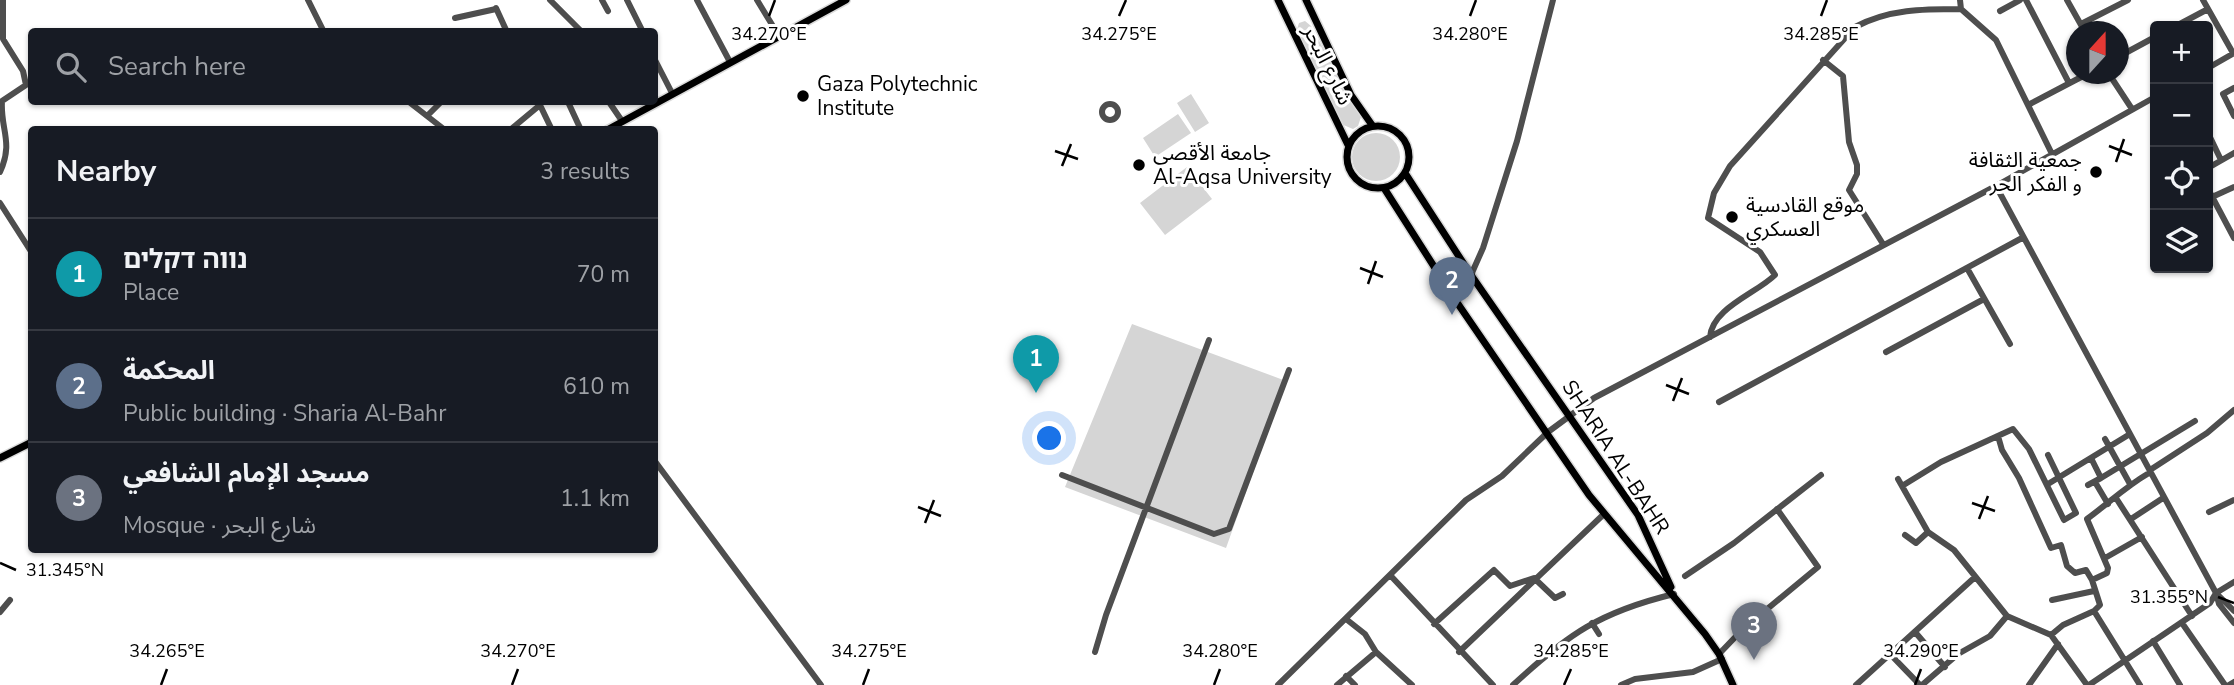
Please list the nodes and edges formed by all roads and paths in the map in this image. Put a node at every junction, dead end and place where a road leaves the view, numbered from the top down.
1 (3, 0) edge
2 (308, 0) edge
3 (550, 0) edge
4 (601, 0) edge
5 (628, 0) edge
6 (697, 0) edge
7 (758, 0) edge
8 (846, 0) edge
9 (1278, 0) edge
10 (1306, 0) edge
11 (1553, 0) edge
12 (1960, 0) edge
13 (2020, 0) edge
14 (2026, 0) edge
15 (2067, 0) edge
16 (2128, 0) edge
17 (2203, 0) edge
18 (1961, 9) junction
19 (2208, 9) junction
20 (608, 11) dead end
21 (2000, 11) dead end
22 (454, 18) dead end
23 (2079, 21) edge
24 (2094, 21) edge
25 (2185, 21) edge
26 (322, 28) edge
27 (505, 28) edge
28 (578, 28) edge
29 (641, 28) edge
30 (779, 36) junction
31 (2150, 40) edge
32 (2129, 51) edge
33 (2234, 53) edge
34 (1823, 60) junction
35 (730, 62) junction
36 (2213, 65) edge
37 (658, 66) edge
38 (2066, 77) edge
39 (2067, 84) edge
40 (2116, 84) edge
41 (2234, 88) edge
42 (672, 93) junction
43 (2150, 100) edge
44 (658, 101) edge
45 (413, 105) edge
46 (438, 105) edge
47 (538, 105) edge
48 (541, 105) edge
49 (569, 105) edge
50 (611, 105) edge
51 (651, 105) edge
52 (2028, 105) junction
53 (2132, 109) junction
54 (427, 116) junction
55 (2234, 116) edge
56 (622, 121) junction
57 (1372, 125) junction
58 (440, 126) edge
59 (514, 126) edge
60 (550, 126) edge
61 (579, 126) edge
62 (614, 126) edge
63 (2213, 143) edge
64 (1348, 145) junction
65 (2234, 153) edge
66 (2052, 154) junction
67 (2221, 160) junction
68 (2213, 165) edge
69 (0, 172) edge
70 (1405, 173) junction
71 (1996, 186) junction
72 (2234, 187) edge
73 (1384, 188) junction
74 (2213, 197) edge
75 (2213, 199) edge
76 (0, 203) edge
77 (2234, 218) edge
78 (2227, 222) junction
79 (2022, 238) dead end
80 (2234, 238) edge
81 (1882, 244) junction
82 (28, 247) edge
83 (1967, 268) junction
84 (1471, 275) junction
85 (1451, 292) junction
86 (1984, 299) junction
87 (1710, 337) junction
88 (1209, 340) dead end
89 (2010, 344) dead end
90 (1886, 352) dead end
91 (1289, 370) dead end
92 (1719, 402) dead end
93 (2234, 410) edge
94 (1569, 415) junction
95 (2195, 421) dead end
96 (1548, 432) junction
97 (2130, 434) junction
98 (1998, 436) junction
99 (2105, 439) dead end
100 (28, 444) edge
101 (2109, 446) junction
102 (2142, 455) junction
103 (2048, 456) dead end
104 (0, 458) edge
105 (2091, 458) junction
106 (658, 465) edge
107 (2120, 468) junction
108 (2150, 472) junction
109 (1062, 475) dead end
110 (1821, 475) dead end
111 (2059, 478) junction
112 (1898, 479) dead end
113 (2095, 482) junction
114 (2048, 484) junction
115 (2130, 484) junction
116 (1902, 486) junction
117 (2116, 498) junction
118 (2163, 498) junction
119 (2234, 500) edge
120 (2108, 504) junction
121 (1146, 507) junction
122 (1777, 509) junction
123 (2209, 512) dead end
124 (1604, 514) junction
125 (2131, 519) junction
126 (1928, 532) junction
127 (1905, 535) dead end
128 (2142, 537) junction
129 (2105, 558) junction
130 (1390, 575) junction
131 (1685, 576) dead end
132 (1534, 578) junction
133 (1974, 578) junction
134 (2092, 580) junction
135 (2234, 582) edge
136 (2094, 591) junction
137 (2216, 593) junction
138 (1563, 594) dead end
139 (1674, 594) junction
140 (10, 600) dead end
141 (2052, 600) dead end
142 (2094, 611) junction
143 (2234, 611) edge
144 (0, 612) edge
145 (2007, 616) junction
146 (2192, 616) junction
147 (1346, 619) junction
148 (1592, 623) junction
149 (2182, 623) junction
150 (2234, 623) edge
151 (1434, 624) junction
152 (1915, 632) junction
153 (1599, 634) dead end
154 (2051, 635) junction
155 (2152, 641) junction
156 (2058, 644) junction
157 (1096, 652) dead end
158 (1376, 652) junction
159 (1460, 652) junction
160 (1890, 654) junction
161 (1720, 656) junction
162 (2124, 660) junction
163 (1945, 667) junction
164 (1346, 676) junction
165 (2234, 682) edge
166 (2137, 684) edge
167 (821, 685) edge
168 (1278, 685) edge
169 (1337, 685) edge
170 (1355, 685) edge
171 (1412, 685) edge
172 (1493, 685) edge
173 (1513, 685) edge
174 (1621, 685) edge
175 (1733, 685) edge
176 (1856, 685) edge
177 (1921, 685) edge
178 (2029, 685) edge
179 (2088, 685) edge
180 (2180, 685) edge
181 (2227, 685) edge

1 - 69 street
2 - 26 street
3 - 28 street
4 - 20 street
5 - 29 street
6 - 35 street
7 - 30 street
8 - 30 main road
9 - 64 main road, شارع البحر
10 - 57 main road, شارع البحر
11 - 84 street
12 - 18 street
13 - 21 street
14 - 38 street
15 - 23 street
16 - 24 street
17 - 19 street
18 - 34 street
18 - 52 street
19 - 25 street
19 - 33 street
22 - 27 street
30 - 35 main road
31 - 32 street
33 - 36 street
34 - 81 street
34 - 87 street
35 - 42 main road
37 - 42 street
39 - 52 street
40 - 53 street
41 - 55 street
42 - 44 main road
43 - 53 street
45 - 54 street
46 - 54 street
47 - 59 street
48 - 60 street
49 - 61 street
50 - 56 street
51 - 56 main road
52 - 66 street
53 - 66 street
54 - 58 street
56 - 62 main road
57 - 64 main road
57 - 70 main road
63 - 67 street
64 - 73 main road
65 - 67 street
66 - 71 street
67 - 68 street
70 - 73 main road
70 - 84 main road, SHARIA AL-BAHR
71 - 81 street
71 - 97 street
72 - 74 street
73 - 85 main road, SHARIA AL-BAHR
75 - 78 street
76 - 82 street
77 - 78 street
78 - 80 street
79 - 83 street
81 - 87 street
83 - 86 street
83 - 92 street
84 - 85 street
84 - 94 main road, SHARIA AL-BAHR
85 - 96 main road, SHARIA AL-BAHR
86 - 89 street
86 - 90 street
87 - 94 street
88 - 121 street
91 - 121 street
93 - 108 street
94 - 96 street
94 - 139 main road, SHARIA AL-BAHR
95 - 102 street
96 - 124 main road, SHARIA AL-BAHR
96 - 130 street
97 - 101 street
97 - 102 street
98 - 114 street
98 - 116 street
98 - 134 street
99 - 101 street
100 - 104 main road
101 - 105 street
101 - 107 street
102 - 107 street
102 - 108 street
103 - 111 street
105 - 111 street
105 - 113 street
106 - 167 street
107 - 113 street
107 - 115 street
108 - 115 street
108 - 118 street
109 - 121 street
110 - 122 street
111 - 114 street
111 - 114 street
112 - 116 street
113 - 120 street
115 - 117 street
116 - 126 street
117 - 120 street
117 - 125 street
118 - 125 street
118 - 137 street
119 - 123 street
120 - 129 street
121 - 157 street
122 - 131 street
122 - 161 street
124 - 132 street
124 - 139 main road, SHARIA AL-BAHR
125 - 128 street
126 - 127 street
126 - 133 street
128 - 129 street
128 - 146 street
129 - 134 street
130 - 147 street
130 - 151 street
132 - 138 street
132 - 151 street
132 - 159 street
133 - 145 street
133 - 152 street
134 - 136 street
135 - 137 street
136 - 141 street
136 - 142 street
137 - 143 street
137 - 146 street
137 - 150 street
139 - 148 street
139 - 161 main road
140 - 144 street
142 - 154 street
142 - 162 street
145 - 154 street
145 - 163 street
146 - 149 street
147 - 158 street
147 - 168 street
148 - 153 street
148 - 173 street
149 - 155 street
149 - 181 street
151 - 159 street
152 - 160 street
152 - 163 street
154 - 156 street
155 - 162 street
155 - 180 street
156 - 178 street
156 - 179 street
158 - 164 street
158 - 171 street
159 - 172 street
160 - 176 street
160 - 177 street
161 - 174 street
161 - 175 main road
162 - 166 street
162 - 179 street
163 - 177 street
164 - 169 street
164 - 170 street
165 - 181 street

